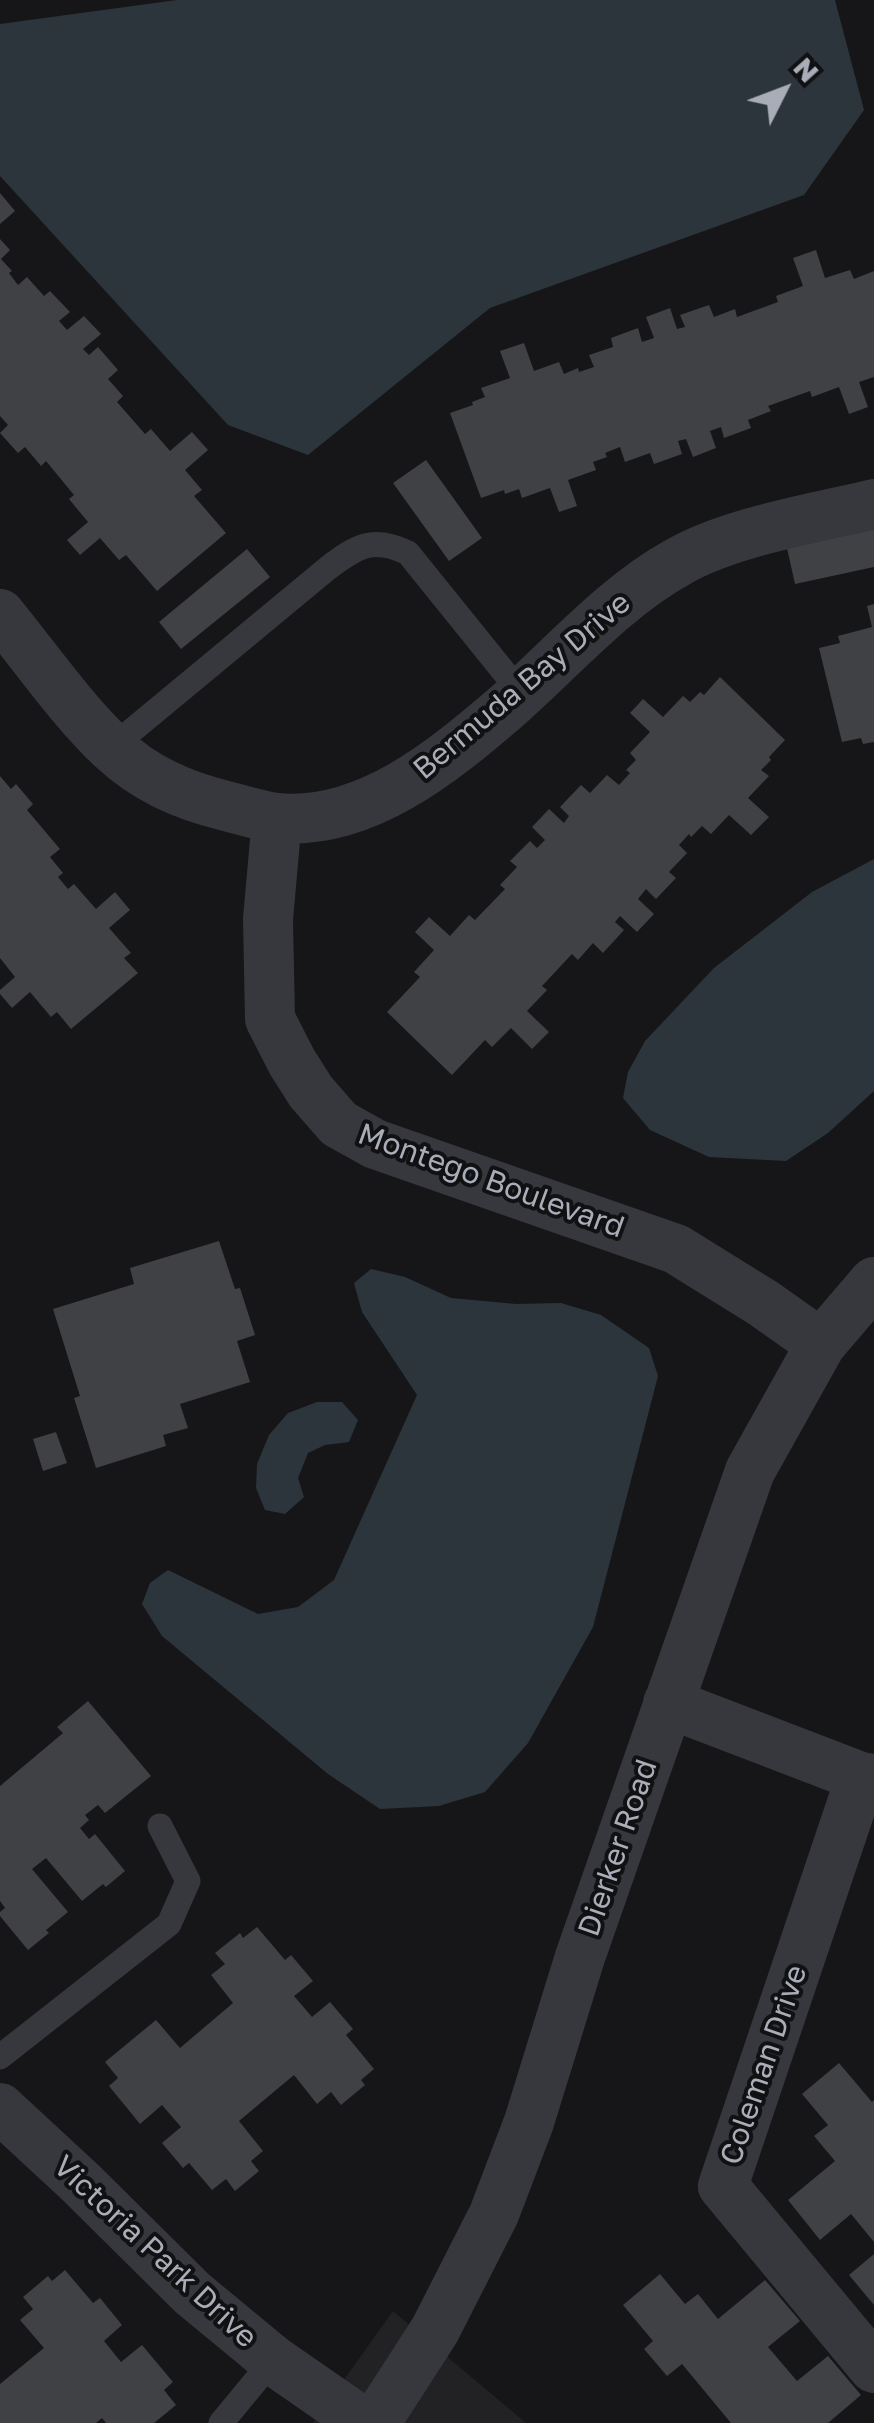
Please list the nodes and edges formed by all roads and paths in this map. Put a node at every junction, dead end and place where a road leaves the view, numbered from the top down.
1 (874, 504) edge
2 (0, 614) edge
3 (521, 693) junction
4 (112, 747) junction
5 (276, 818) junction
6 (874, 1282) edge
7 (820, 1344) junction
8 (668, 1703) junction
9 (868, 1778) edge
10 (160, 1826) dead end
11 (0, 2057) edge
12 (0, 2108) edge
13 (273, 2360) junction
14 (874, 2368) edge
15 (220, 2423) edge
16 (364, 2423) edge
17 (375, 2423) edge

1 - 3 street, Bermuda Bay Drive
2 - 4 street, Bermuda Bay Drive
3 - 4 lane
3 - 5 street, Bermuda Bay Drive
4 - 5 street, Bermuda Bay Drive
5 - 7 street, Montego Boulevard
6 - 7 street, Dierker Road
7 - 8 street, Dierker Road
8 - 9 street
8 - 17 street, Dierker Road
9 - 14 street, Coleman Drive
10 - 11 lane
12 - 13 street, Victoria Park Drive
13 - 15 lane
13 - 16 street, Victoria Park Drive

